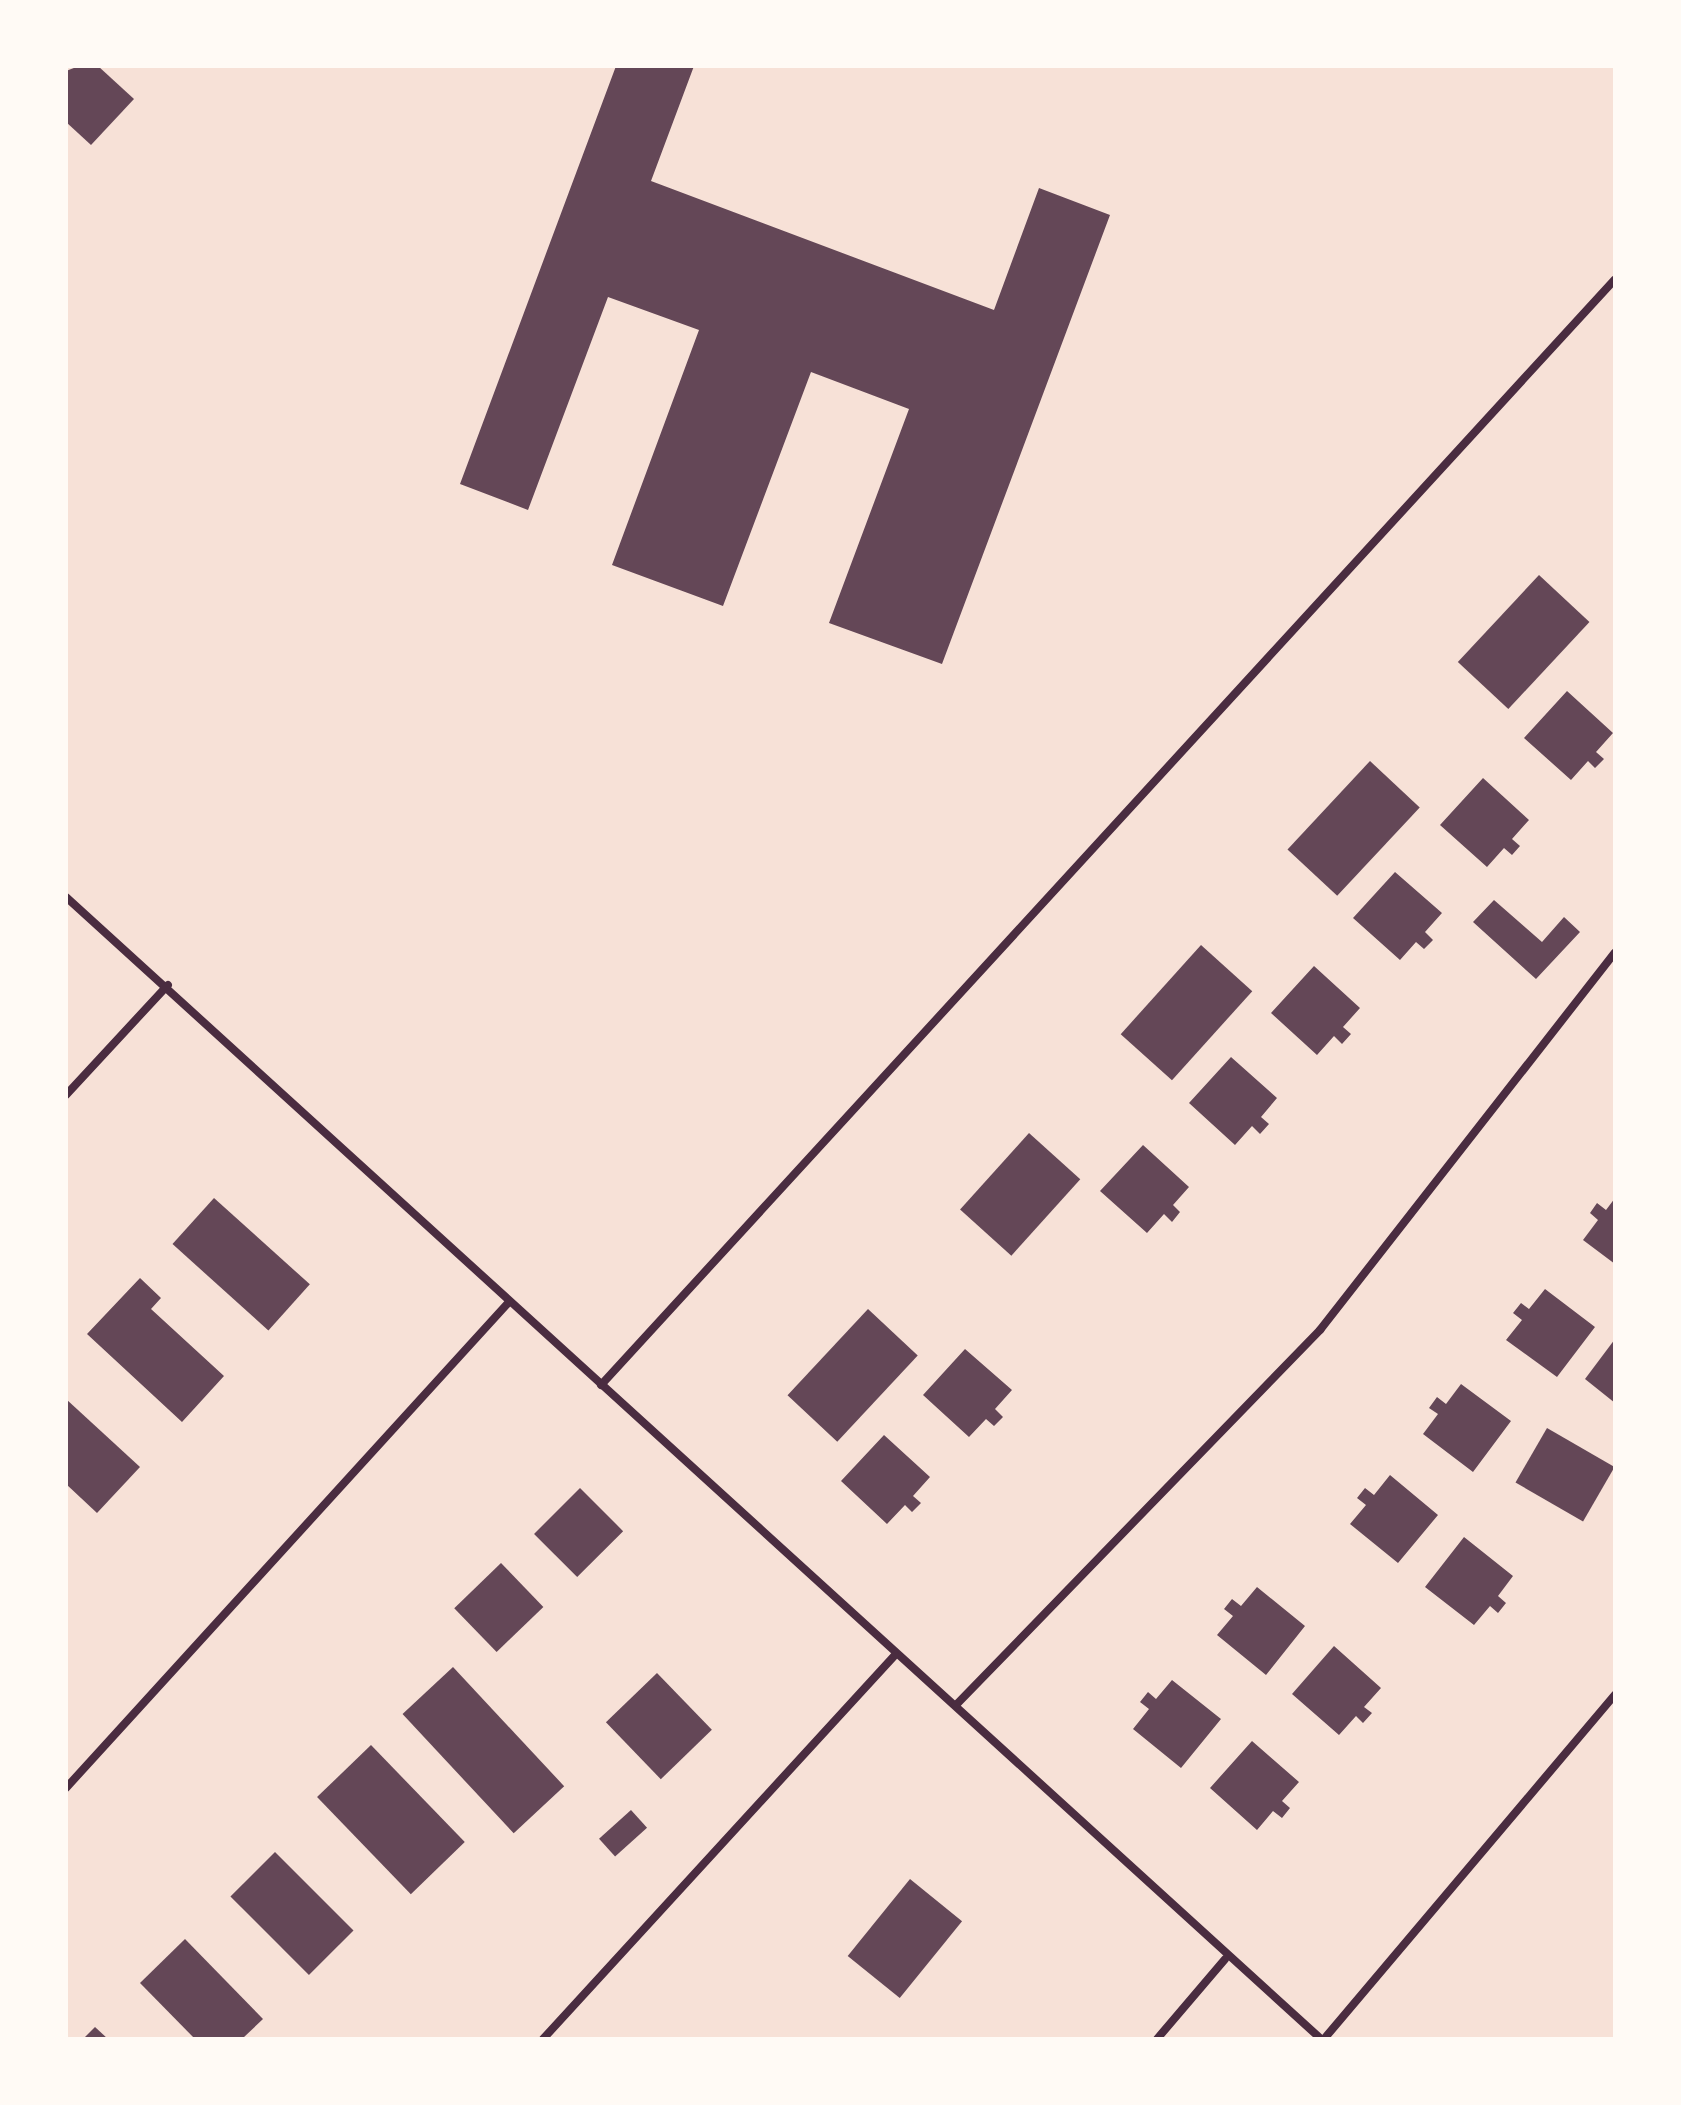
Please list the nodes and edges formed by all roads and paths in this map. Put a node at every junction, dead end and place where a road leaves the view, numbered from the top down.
1 (1615, 279) edge
2 (66, 897) edge
3 (1615, 953) edge
4 (168, 985) junction
5 (66, 1095) edge
6 (509, 1302) junction
7 (601, 1385) junction
8 (895, 1655) junction
9 (1615, 1695) edge
10 (956, 1705) junction
11 (66, 1788) edge
12 (1225, 1959) junction
13 (543, 2039) edge
14 (1157, 2039) edge
15 (1322, 2039) edge

1 - 7 street
2 - 4 street
3 - 10 street
4 - 5 street
4 - 6 street
6 - 7 street
6 - 11 street
7 - 8 street
8 - 10 street
8 - 13 street
9 - 15 street
10 - 12 street
12 - 14 street
12 - 15 street

